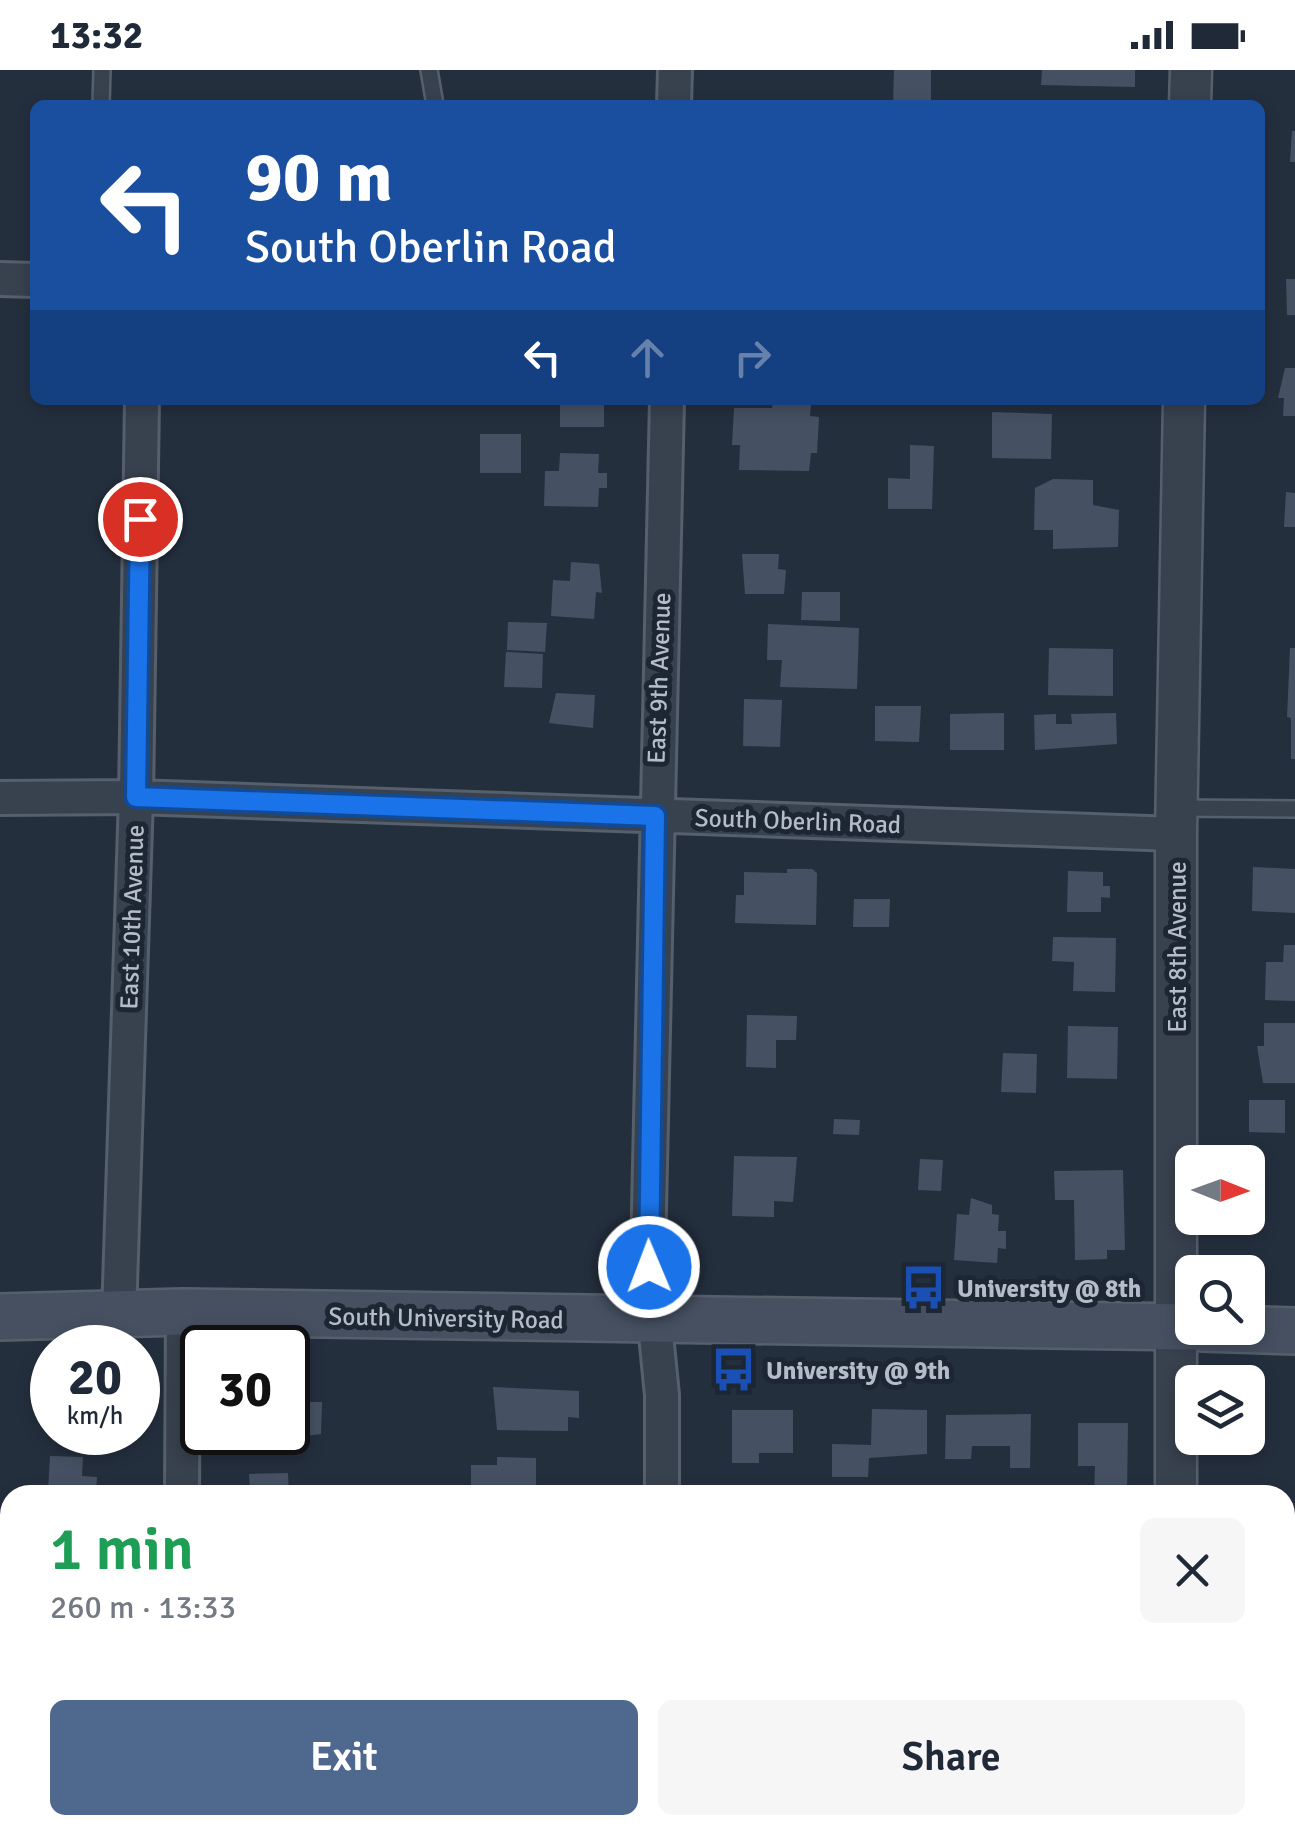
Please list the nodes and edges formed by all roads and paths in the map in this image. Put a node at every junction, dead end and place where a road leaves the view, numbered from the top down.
1 (102, 70) edge
2 (429, 70) edge
3 (675, 70) edge
4 (1191, 70) edge
5 (102, 100) edge
6 (434, 100) edge
7 (674, 100) edge
8 (1190, 100) edge
9 (0, 279) edge
10 (30, 280) edge
11 (142, 405) edge
12 (667, 405) edge
13 (1184, 405) edge
14 (136, 797) junction
15 (0, 798) edge
16 (1295, 809) edge
17 (655, 816) junction
18 (1176, 821) junction
19 (1189, 1255) edge
20 (184, 1312) junction
21 (119, 1315) junction
22 (0, 1316) edge
23 (656, 1322) junction
24 (1175, 1327) edge
25 (1265, 1329) edge
26 (1295, 1330) edge
27 (1189, 1345) edge
28 (182, 1485) edge
29 (662, 1485) edge
30 (1177, 1485) edge

1 - 5 lane
2 - 6 lane
3 - 7 street
4 - 8 street
9 - 10 street
11 - 14 street, East 10th Avenue
12 - 17 street, East 9th Avenue
13 - 18 street, East 8th Avenue
14 - 15 street, South Oberlin Road
14 - 17 street, South Oberlin Road
14 - 21 street, East 10th Avenue
16 - 18 lane
17 - 18 street, South Oberlin Road
17 - 23 street, East 9th Avenue
18 - 19 street, East 8th Avenue
20 - 21 main road, South University Road
20 - 23 main road, South University Road
20 - 28 street
21 - 22 main road, South University Road
23 - 24 main road, South University Road
23 - 29 street, East 9th Avenue
25 - 26 main road, South University Road
27 - 30 street, East 8th Avenue

